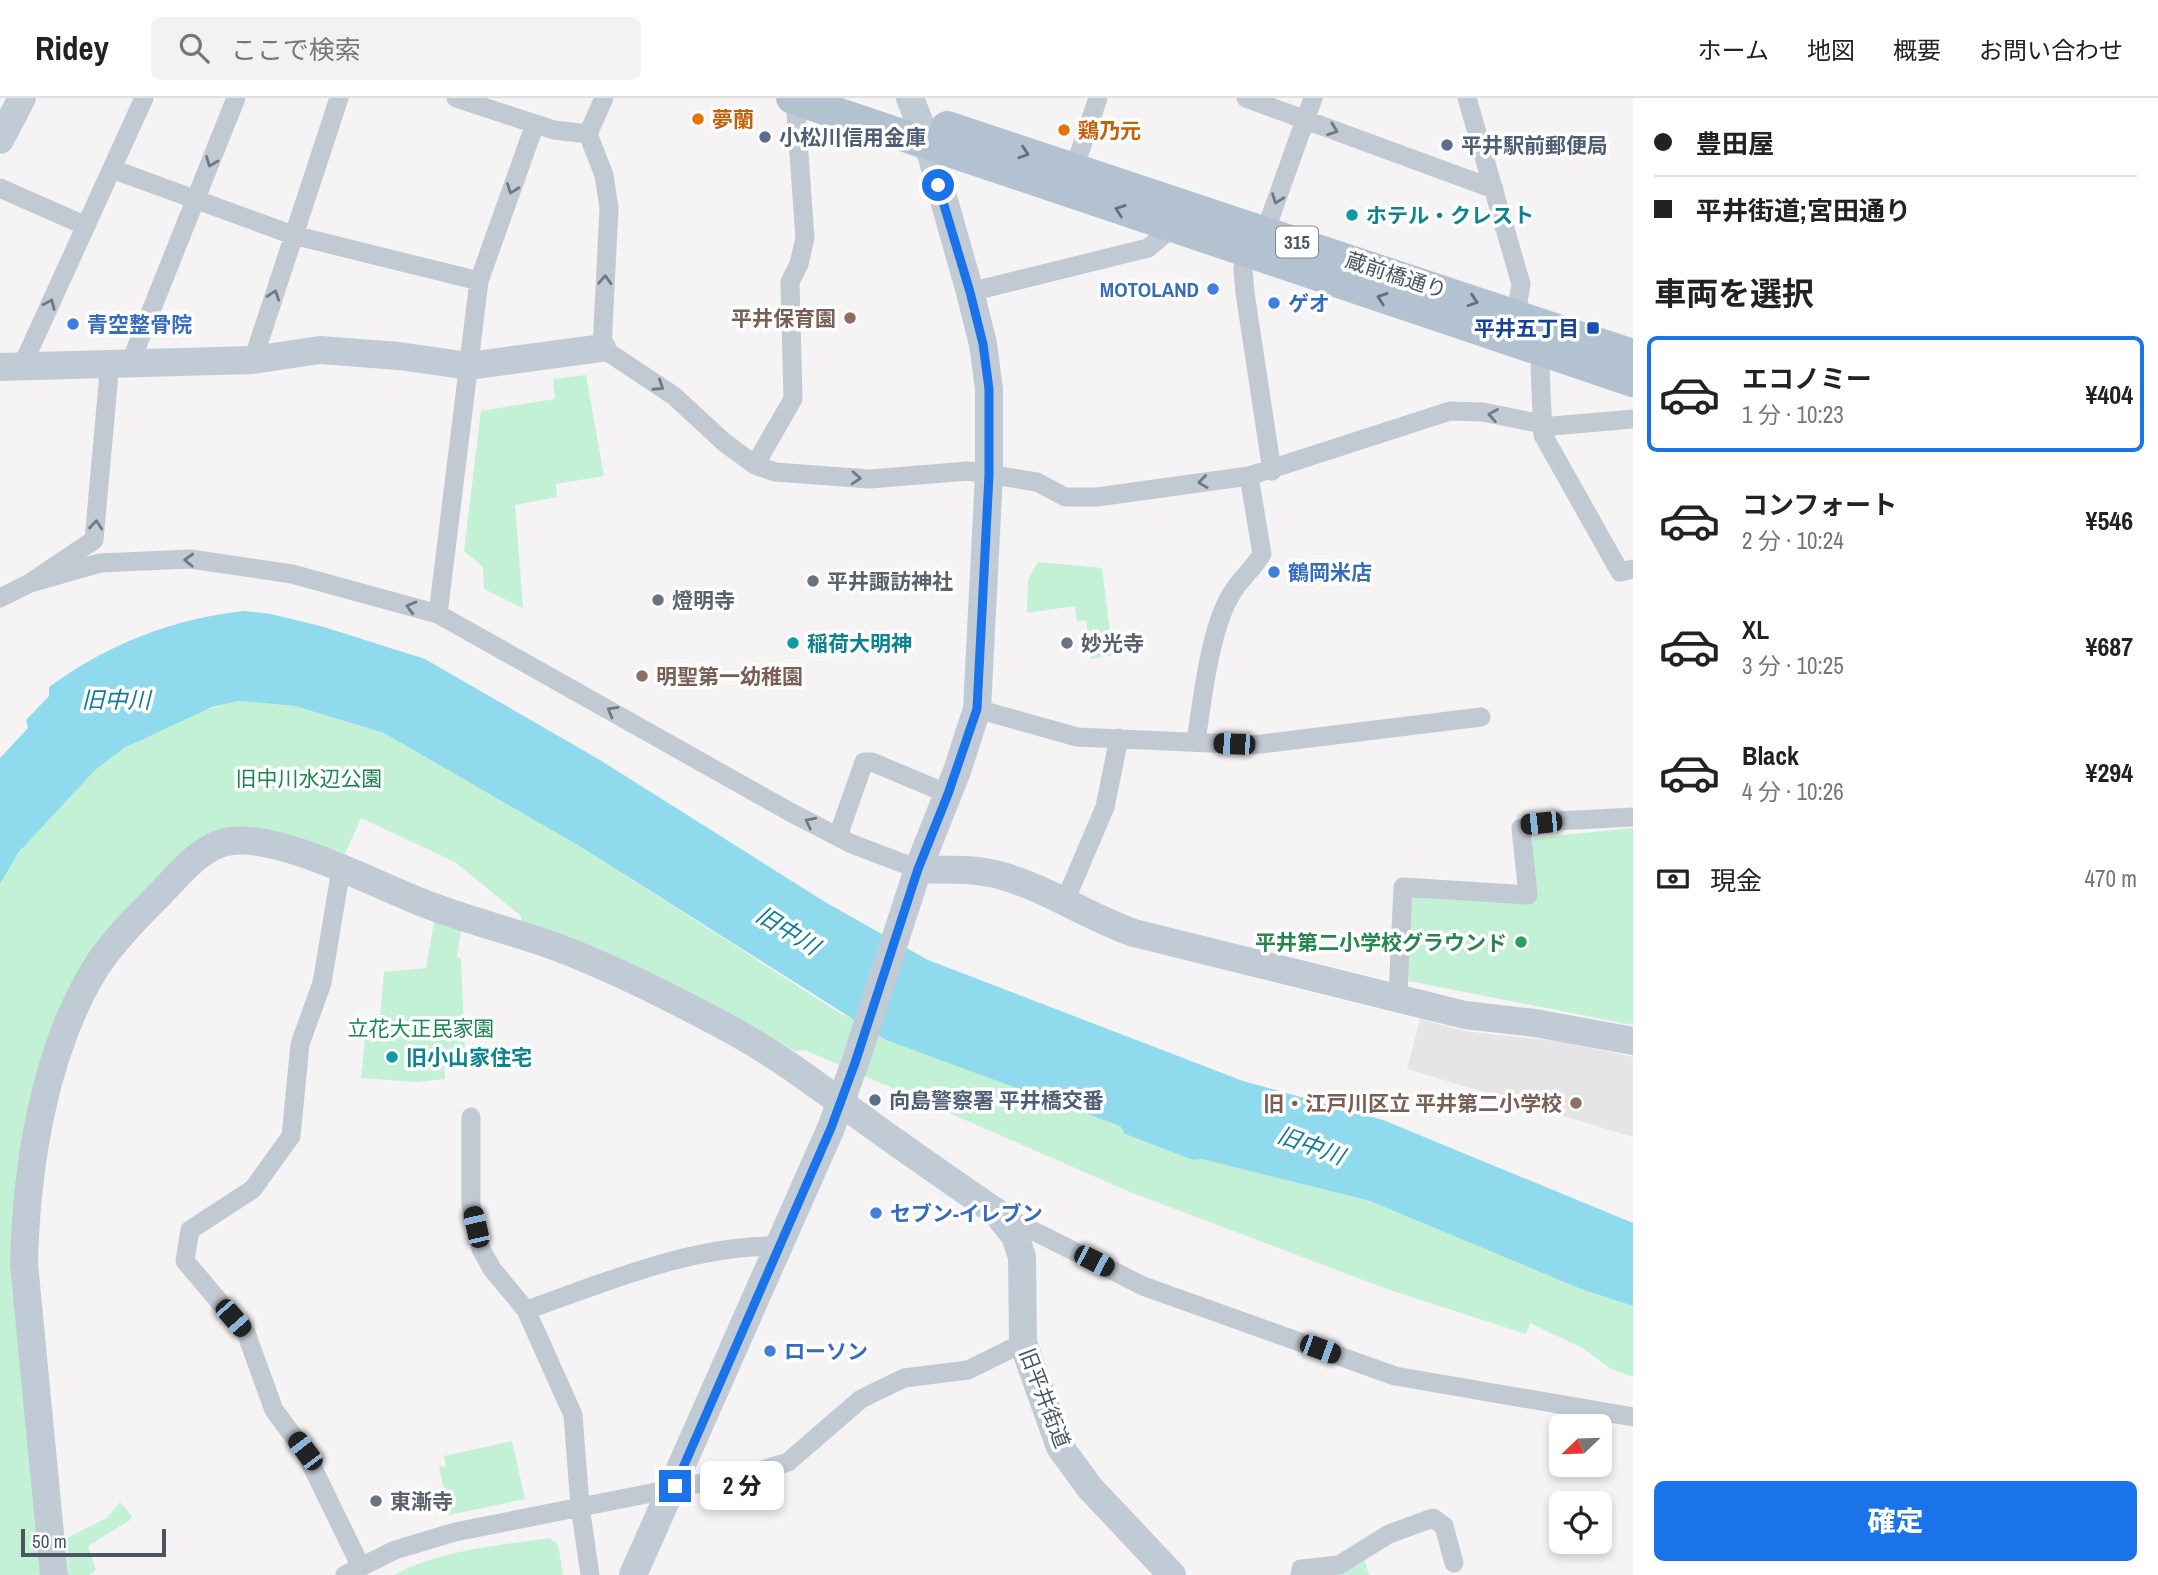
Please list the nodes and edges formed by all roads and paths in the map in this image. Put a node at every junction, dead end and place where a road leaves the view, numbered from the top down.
1 (9, 98) edge
2 (22, 98) edge
3 (144, 98) edge
4 (236, 98) edge
5 (339, 98) edge
6 (456, 98) edge
7 (604, 98) edge
8 (793, 98) edge
9 (861, 98) edge
10 (1098, 98) edge
11 (1246, 98) edge
12 (1313, 98) edge
13 (1467, 98) edge
14 (1306, 120) junction
15 (0, 122) edge
16 (913, 123) edge
17 (535, 124) junction
18 (588, 134) junction
19 (0, 141) edge
20 (112, 169) junction
21 (1074, 169) junction
22 (0, 188) edge
23 (1494, 189) junction
24 (196, 200) junction
25 (86, 226) junction
26 (1172, 228) junction
27 (293, 235) junction
28 (1256, 242) junction
29 (479, 281) junction
30 (970, 292) junction
31 (1516, 316) junction
32 (602, 348) junction
33 (1543, 353) junction
34 (1633, 355) edge
35 (253, 360) junction
36 (120, 362) junction
37 (469, 366) junction
38 (11, 367) edge
39 (1633, 381) edge
40 (1633, 419) edge
41 (1542, 424) junction
42 (755, 465) junction
43 (1272, 471) junction
44 (989, 475) junction
45 (1249, 476) junction
46 (1633, 569) edge
47 (30, 583) junction
48 (0, 598) edge
49 (439, 614) junction
50 (977, 709) junction
51 (1481, 717) dead end
52 (1119, 738) junction
53 (1196, 742) junction
54 (948, 794) junction
55 (1633, 817) edge
56 (838, 836) junction
57 (341, 869) junction
58 (918, 869) junction
59 (1065, 901) junction
60 (1398, 997) junction
61 (1633, 1041) edge
62 (841, 1102) junction
63 (471, 1117) dead end
64 (996, 1212) junction
65 (778, 1246) junction
66 (526, 1310) junction
67 (1023, 1343) junction
68 (1633, 1417) edge
69 (675, 1486) junction
70 (580, 1506) junction
71 (1454, 1563) dead end
72 (353, 1571) edge
73 (54, 1575) edge
74 (590, 1575) edge
75 (633, 1575) edge
76 (1172, 1575) edge
77 (1300, 1575) edge

1 - 15 street
2 - 19 street
3 - 20 street
4 -> 24 street
5 - 27 street
6 - 17 street
7 - 18 street
8 - 16 main road, 315
8 - 42 street
9 - 16 main road, 315
10 - 21 street
11 - 14 street
12 - 14 street
13 - 23 street
14 -> 23 street
14 -> 28 street
16 -> 21 main road, 蔵前橋通り / 315
26 -> 16 main road, 蔵前橋通り / 315
16 - 30 street
17 - 18 street
17 -> 29 street
32 -> 18 street
20 - 24 street
20 - 25 street
21 - 28 main road, 蔵前橋通り / 315
22 - 25 street
23 - 31 street
24 - 27 street
24 - 36 street
38 -> 25 street
26 - 28 main road, 蔵前橋通り / 315
26 - 30 street
27 - 29 street
35 -> 27 street
28 -> 31 main road, 蔵前橋通り / 315
33 -> 28 main road, 蔵前橋通り / 315
28 - 43 street
29 - 37 street
30 - 44 street
31 - 34 main road, 蔵前橋通り / 315
32 - 37 street
32 -> 42 street
33 - 39 main road, 蔵前橋通り / 315
33 - 41 street
35 - 36 street
35 - 37 street
36 - 38 street
47 -> 36 street
37 - 49 street
40 - 41 street
41 -> 43 street
41 - 46 street
42 -> 44 street
43 - 45 street
45 -> 44 street
44 - 50 street
45 - 53 street
47 - 48 street
49 -> 47 street
56 -> 49 street
50 - 52 street
50 - 54 street
51 - 53 street
52 - 53 street
52 - 59 street
54 - 56 street
54 - 58 street
55 - 60 street
56 - 58 street
57 - 62 street, 旧平井街道
57 - 72 street
57 - 73 street, 旧平井街道
58 - 59 street
58 - 62 street
59 - 60 street
60 - 61 street
62 - 64 street, 旧平井街道
62 - 65 street
63 - 66 street
64 - 67 street, 旧平井街道
64 - 68 street
65 - 66 street
65 - 69 street
66 - 70 street
67 - 69 street
67 - 76 street, 旧平井街道
69 - 70 street
69 - 75 street
70 - 72 street
70 - 74 street
71 - 77 street

